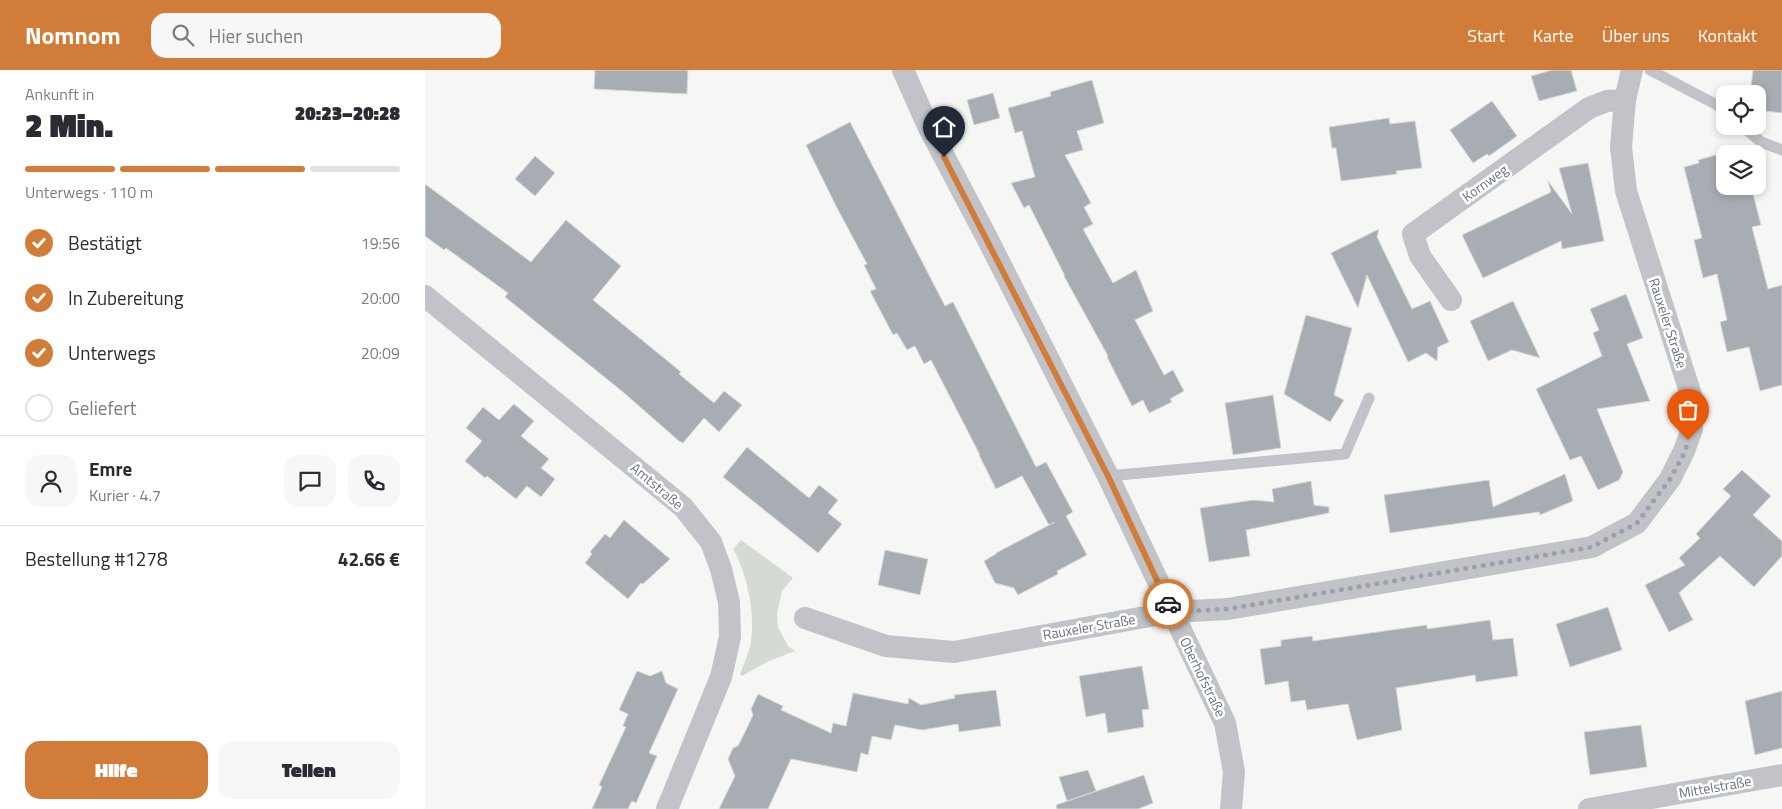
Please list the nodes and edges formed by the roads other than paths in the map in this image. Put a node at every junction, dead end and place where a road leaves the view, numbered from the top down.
1 (903, 70) edge
2 (1632, 70) edge
3 (1649, 70) edge
4 (1625, 100) junction
5 (1716, 104) edge
6 (1753, 135) edge
7 (1782, 150) edge
8 (425, 296) edge
9 (1451, 300) dead end
10 (1369, 398) dead end
11 (1108, 476) junction
12 (1172, 612) junction
13 (805, 618) dead end
14 (1782, 775) edge
15 (667, 809) edge
16 (1231, 809) edge
17 (1589, 809) edge

1 - 11 street, Oberhofstraße
2 - 4 street, Rauxeler Straße
3 - 5 lane
4 - 9 street, Kornweg
4 - 12 street, Rauxeler Straße
6 - 7 lane
8 - 15 street, Amtstraße
10 - 11 lane
11 - 12 street, Oberhofstraße
12 - 13 street, Rauxeler Straße
12 - 16 street, Oberhofstraße
14 - 17 street, Mittelstraße

